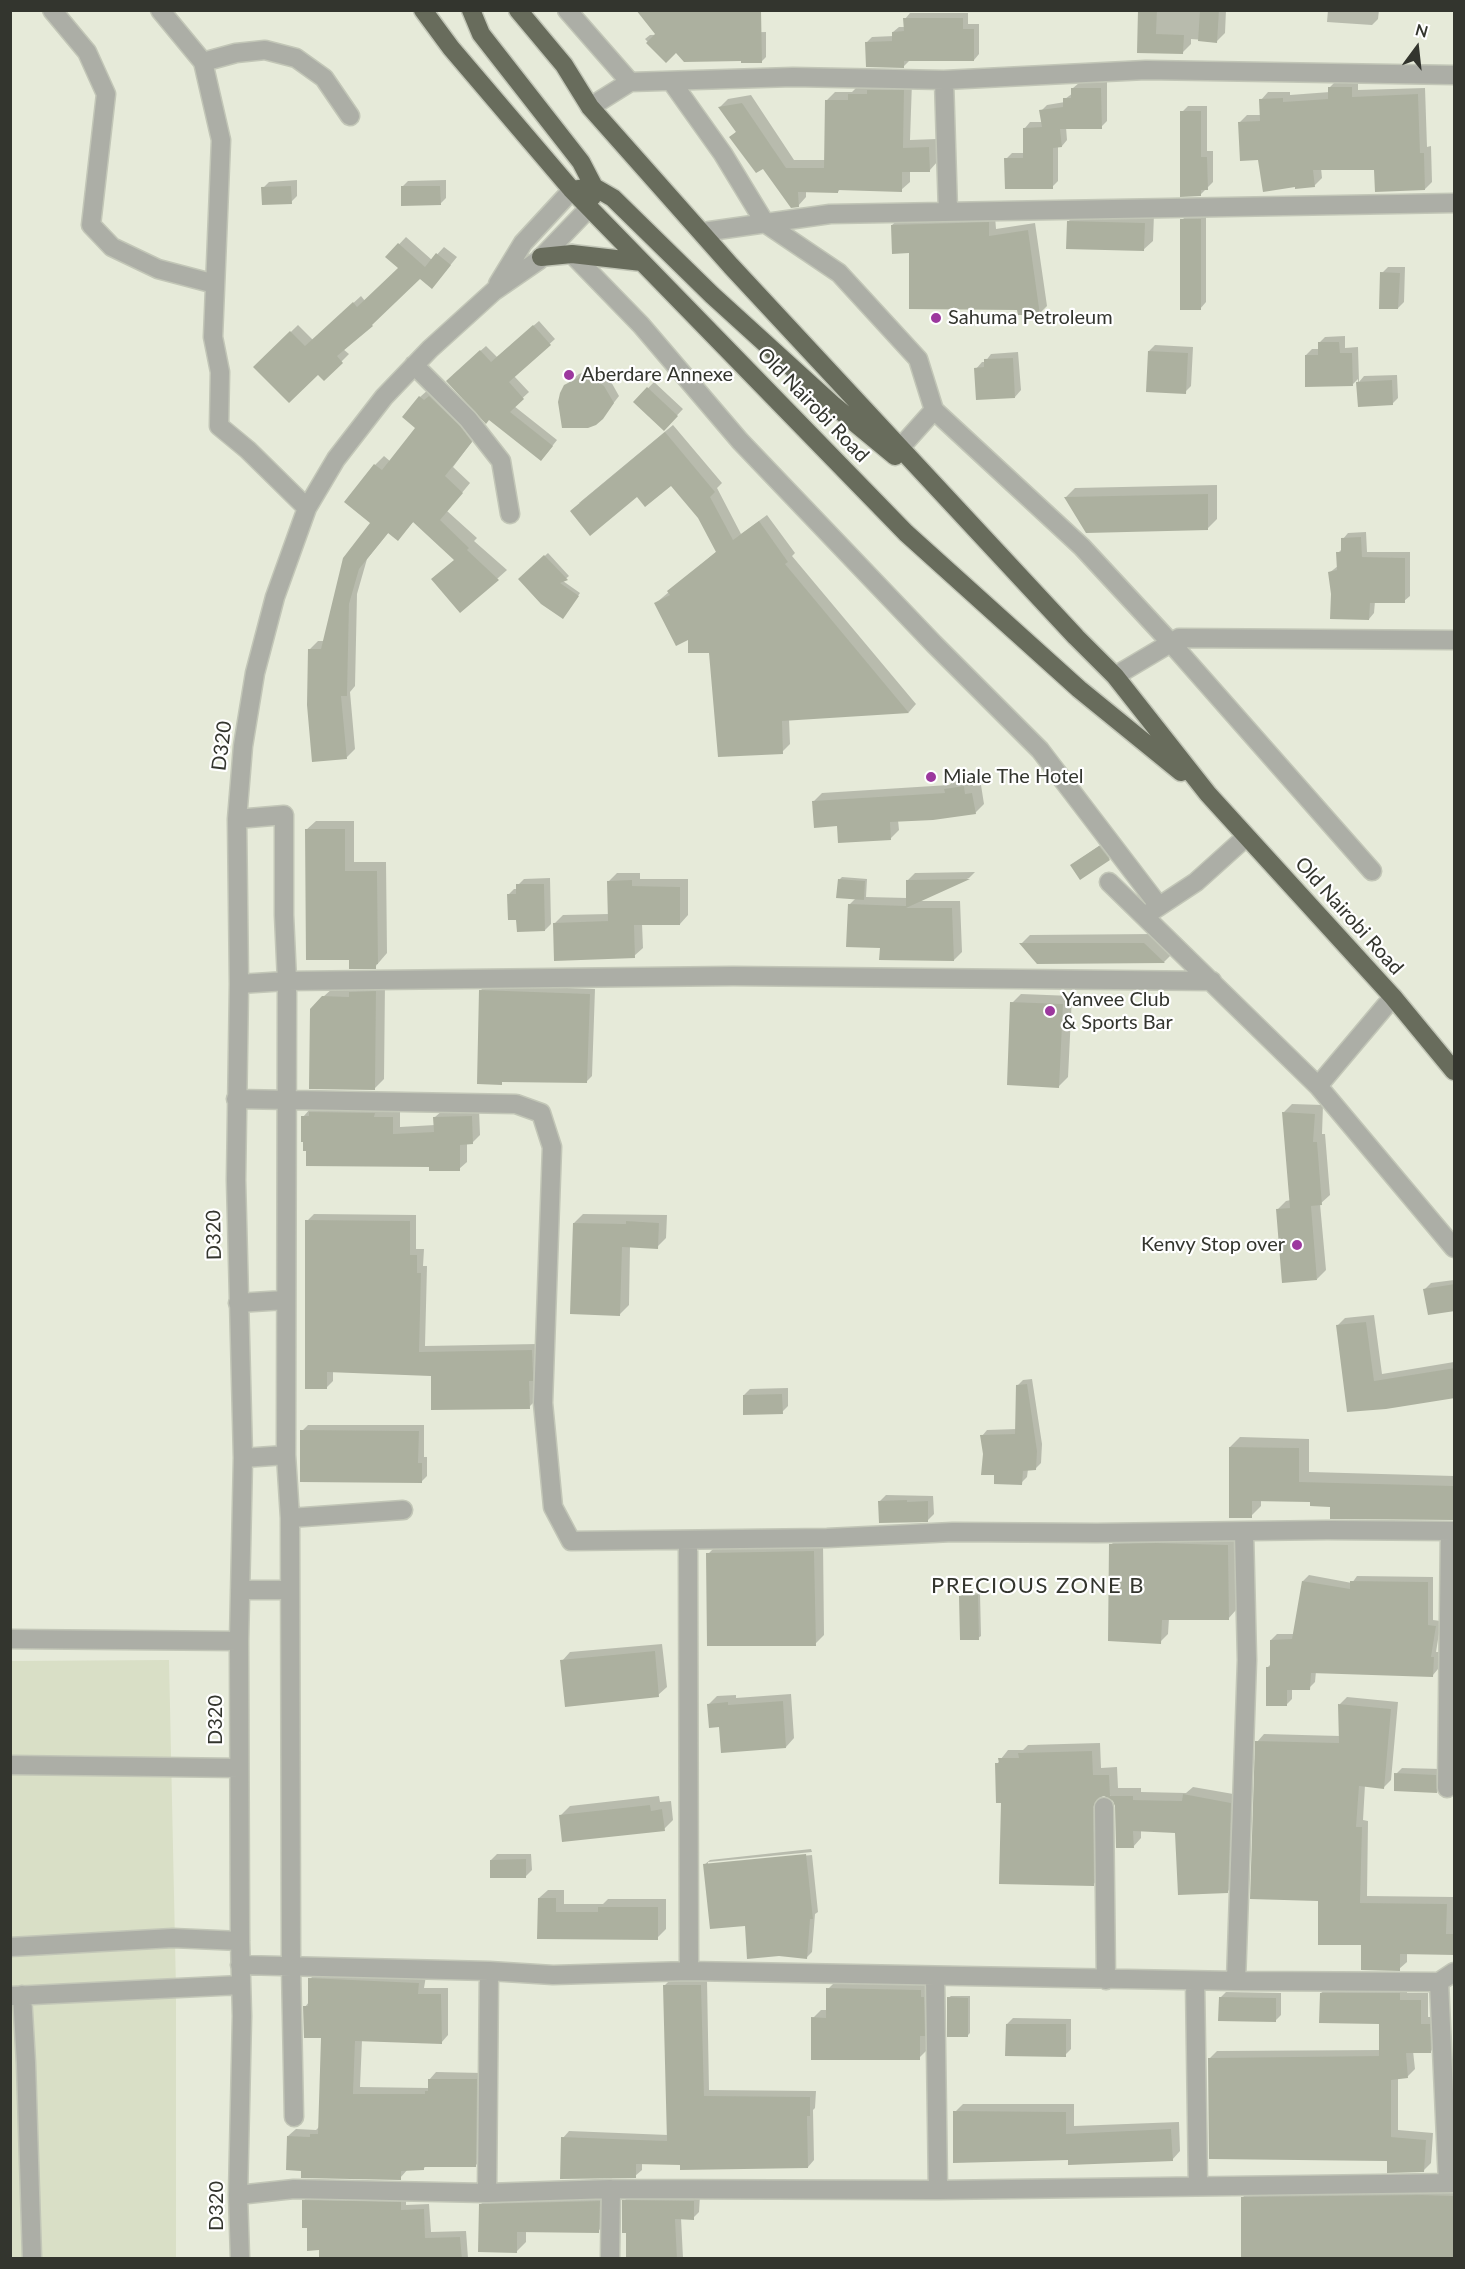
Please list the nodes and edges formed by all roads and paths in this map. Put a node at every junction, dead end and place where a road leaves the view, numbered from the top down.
1 (52, 10) edge
2 (160, 10) edge
3 (423, 10) edge
4 (471, 10) edge
5 (518, 10) edge
6 (567, 10) edge
7 (203, 62) junction
8 (1455, 75) edge
9 (944, 80) junction
10 (671, 81) junction
11 (630, 82) junction
12 (590, 107) junction
13 (350, 116) dead end
14 (594, 187) junction
15 (572, 190) junction
16 (1455, 203) edge
17 (589, 208) junction
18 (948, 212) junction
19 (765, 223) junction
20 (703, 232) junction
21 (572, 254) junction
22 (541, 257) junction
23 (642, 262) junction
24 (215, 284) junction
25 (494, 291) junction
26 (414, 366) junction
27 (934, 410) junction
28 (900, 447) junction
29 (950, 502) junction
30 (307, 508) junction
31 (510, 514) dead end
32 (1455, 640) edge
33 (1171, 643) junction
34 (1115, 676) junction
35 (1209, 794) junction
36 (237, 819) junction
37 (1246, 837) junction
38 (1372, 870) dead end
39 (1109, 882) dead end
40 (1152, 911) junction
41 (287, 981) junction
42 (1212, 981) junction
43 (238, 984) junction
44 (1393, 997) junction
45 (1455, 1071) edge
46 (1318, 1086) junction
47 (236, 1099) junction
48 (286, 1100) junction
49 (1455, 1248) edge
50 (285, 1300) junction
51 (238, 1302) junction
52 (286, 1455) junction
53 (243, 1458) junction
54 (403, 1510) dead end
55 (290, 1518) junction
56 (1452, 1531) edge
57 (1244, 1532) junction
58 (688, 1540) junction
59 (240, 1590) junction
60 (290, 1590) junction
61 (10, 1639) edge
62 (239, 1641) junction
63 (10, 1765) edge
64 (239, 1768) junction
65 (1447, 1788) dead end
66 (1104, 1807) dead end
67 (240, 1941) junction
68 (10, 1947) edge
69 (240, 1965) junction
70 (291, 1967) junction
71 (489, 1971) junction
72 (689, 1971) junction
73 (1455, 1972) edge
74 (935, 1977) junction
75 (1106, 1980) junction
76 (1195, 1981) junction
77 (1236, 1982) junction
78 (1439, 1982) junction
79 (241, 1985) junction
80 (16, 1996) edge
81 (294, 2117) dead end
82 (1451, 2183) edge
83 (1198, 2186) junction
84 (611, 2189) junction
85 (938, 2190) junction
86 (487, 2193) junction
87 (238, 2195) junction
88 (32, 2259) edge
89 (240, 2259) edge
90 (610, 2259) edge

1 - 24 street
2 - 7 street
3 - 15 highway, Old Nairobi Road
4 - 14 highway
5 - 12 highway, Old Nairobi Road
6 - 11 street
7 - 13 street
7 - 24 street
8 - 9 street
9 - 10 street
9 - 18 street
10 - 11 street
10 - 19 street
11 - 12 street
12 - 20 highway, Old Nairobi Road
14 - 15 highway
14 - 17 highway
14 - 29 highway
15 - 17 highway, Old Nairobi Road
15 - 25 street, D320
16 - 18 street
17 - 22 street, D320
17 - 23 highway, Old Nairobi Road
18 - 19 street
19 - 20 street
19 - 27 street
20 - 28 highway, Old Nairobi Road
21 - 22 highway
21 - 23 highway
21 - 40 street
22 - 25 street, D320
23 - 35 highway, Old Nairobi Road
24 - 30 street
25 - 26 street, D320 / D320
26 - 30 street, D320 / D320
26 - 31 street
27 - 28 street
27 - 33 street
28 - 29 highway, Old Nairobi Road
29 - 34 highway, Old Nairobi Road
30 - 36 street, D320 / D320
32 - 33 street
33 - 34 street
33 - 38 street
34 - 35 highway, Old Nairobi Road
35 - 37 highway, Old Nairobi Road
36 - 41 street
36 - 43 street, D320 / D320
37 - 40 street
37 - 44 highway, Old Nairobi Road
39 - 40 street
40 - 42 street
41 - 42 street
41 - 43 street
41 - 48 street
42 - 46 street
43 - 47 street, D320 / D320
44 - 45 highway, Old Nairobi Road
44 - 46 street
46 - 49 street
47 - 48 street
47 - 51 street, D320 / D320
48 - 50 street
48 - 58 street
50 - 51 street
50 - 52 street
51 - 53 street, D320 / D320
52 - 53 street
52 - 55 street
53 - 59 street, D320 / D320
54 - 55 street
55 - 60 street
56 - 57 street
56 - 65 street
57 - 58 street
57 - 77 street
58 - 72 street
59 - 60 street
59 - 62 street, D320 / D320
60 - 70 street
61 - 62 street
62 - 64 street, D320 / D320
63 - 64 street
64 - 67 street, D320 / D320
66 - 75 street
67 - 68 street
67 - 69 street, D320 / D320
69 - 70 street
69 - 79 street, D320 / D320
70 - 71 street
70 - 81 street
71 - 72 street
71 - 86 street
72 - 74 street
73 - 78 street
74 - 75 street
74 - 85 street
75 - 76 street
76 - 77 street
76 - 83 street
77 - 78 street
78 - 82 street
79 - 80 street
79 - 87 street, D320 / D320
80 - 88 street
82 - 83 street
83 - 85 street
84 - 85 street
84 - 86 street
84 - 90 street
86 - 87 street
87 - 89 street, D320 / D320

